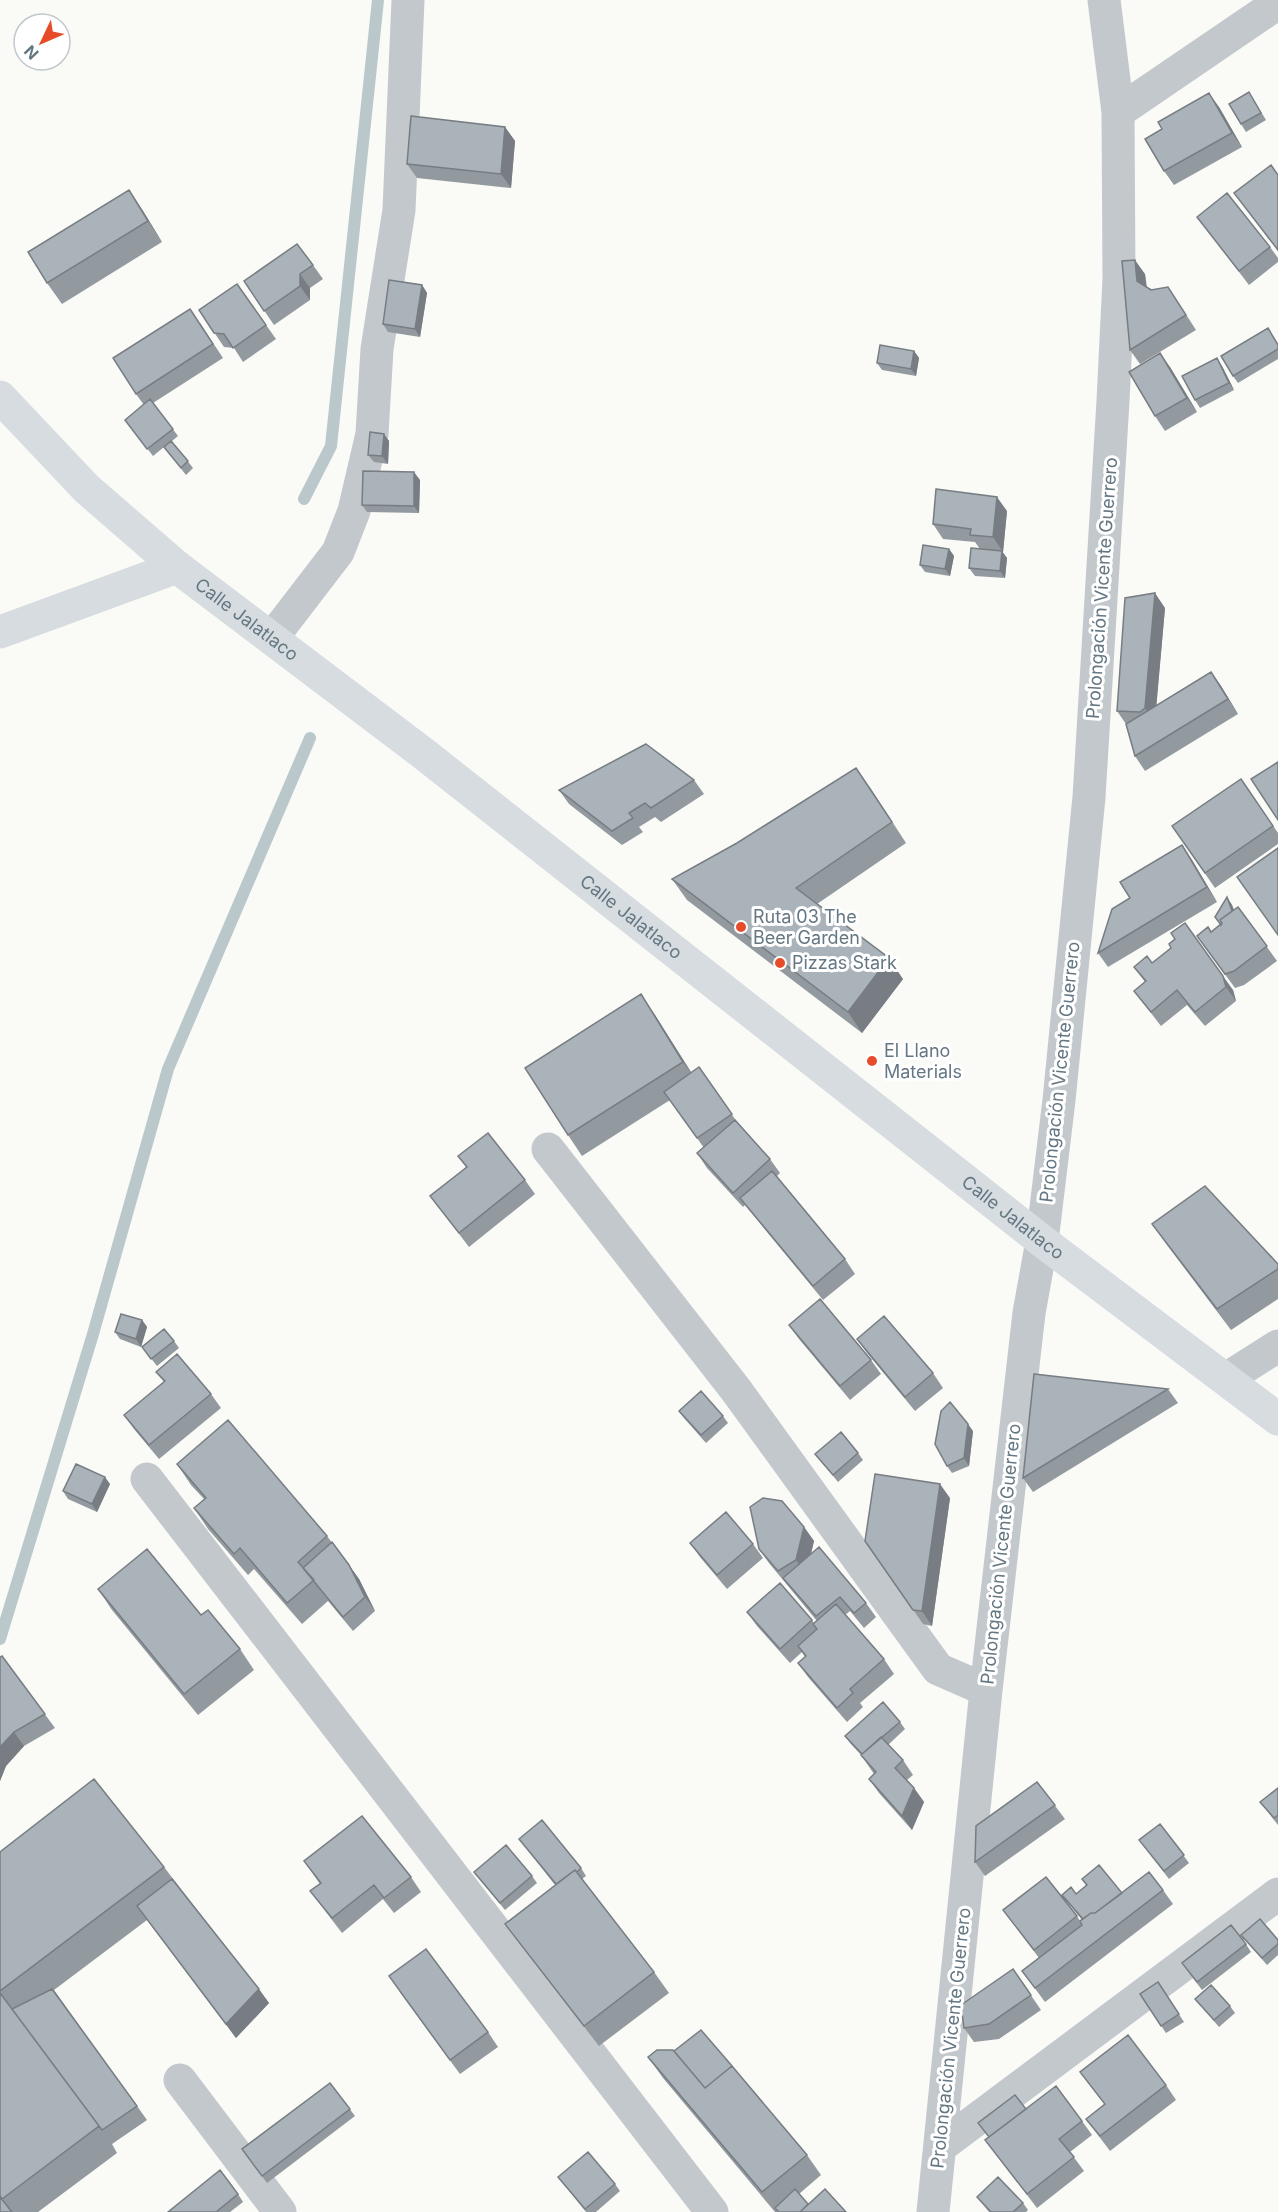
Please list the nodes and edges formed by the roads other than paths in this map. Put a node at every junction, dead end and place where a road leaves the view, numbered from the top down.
1 (408, 0) edge
2 (1104, 0) edge
3 (1278, 3) edge
4 (1118, 112) junction
5 (0, 397) edge
6 (177, 567) junction
7 (0, 632) edge
8 (272, 638) junction
9 (548, 1149) dead end
10 (1042, 1241) junction
11 (1278, 1346) edge
12 (1226, 1379) junction
13 (1278, 1419) edge
14 (147, 1479) dead end
15 (986, 1690) junction
16 (1278, 1894) edge
17 (180, 2080) dead end
18 (941, 2146) junction
19 (280, 2212) edge
20 (712, 2212) edge
21 (933, 2212) edge

1 - 8 street
2 - 4 street, Prolongación Vicente Guerrero
3 - 4 street
4 - 10 street, Prolongación Vicente Guerrero
5 - 6 main road, Calle Jalatlaco
6 - 7 main road
6 - 8 main road, Calle Jalatlaco
8 - 10 main road, Calle Jalatlaco
9 - 15 street
10 - 12 main road, Calle Jalatlaco
10 - 15 street, Prolongación Vicente Guerrero
11 - 12 street
12 - 13 main road, Calle Jalatlaco
14 - 20 street
15 - 18 street, Prolongación Vicente Guerrero
16 - 18 street
17 - 19 street
18 - 21 street, Prolongación Vicente Guerrero

